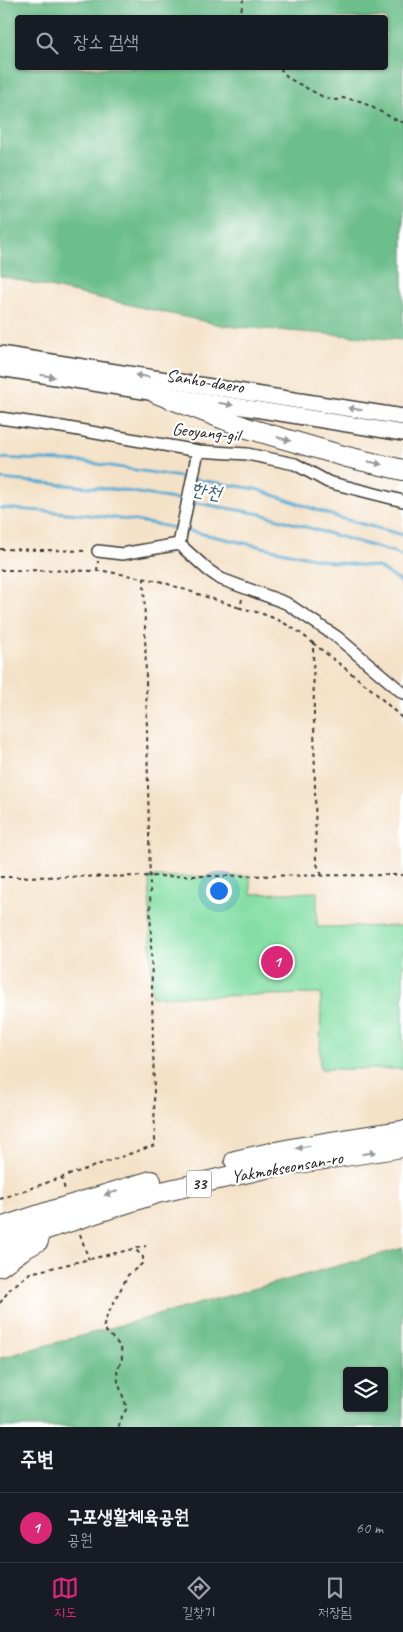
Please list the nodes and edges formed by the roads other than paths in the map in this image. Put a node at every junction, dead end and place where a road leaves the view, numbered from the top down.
1 (0, 354) edge
2 (0, 368) edge
3 (156, 393) junction
4 (0, 413) edge
5 (403, 417) edge
6 (0, 418) edge
7 (62, 427) junction
8 (403, 433) edge
9 (196, 456) junction
10 (403, 470) edge
11 (403, 501) edge
12 (179, 541) junction
13 (98, 551) road end
14 (403, 693) edge
15 (403, 1131) edge
16 (403, 1148) edge
17 (207, 1182) junction
18 (0, 1228) edge
19 (0, 1244) edge
20 (0, 1266) edge

5 -> 1 street, Sanho-daero
2 -> 3 street, Sanho-daero
3 -> 8 street, Sanho-daero
3 -> 10 highway
4 - 7 street
6 - 7 street, Geoyang-gil
7 - 9 street, Geoyang-gil
9 - 11 street, Geoyang-gil
9 - 12 street
12 - 13 street
12 - 14 street
15 -> 18 highway, Yakmokseonsan-ro / 33
17 -> 16 highway, Yakmokseonsan-ro / 33
17 - 19 highway, Yakmokseonsan-ro / 33
17 - 20 highway

